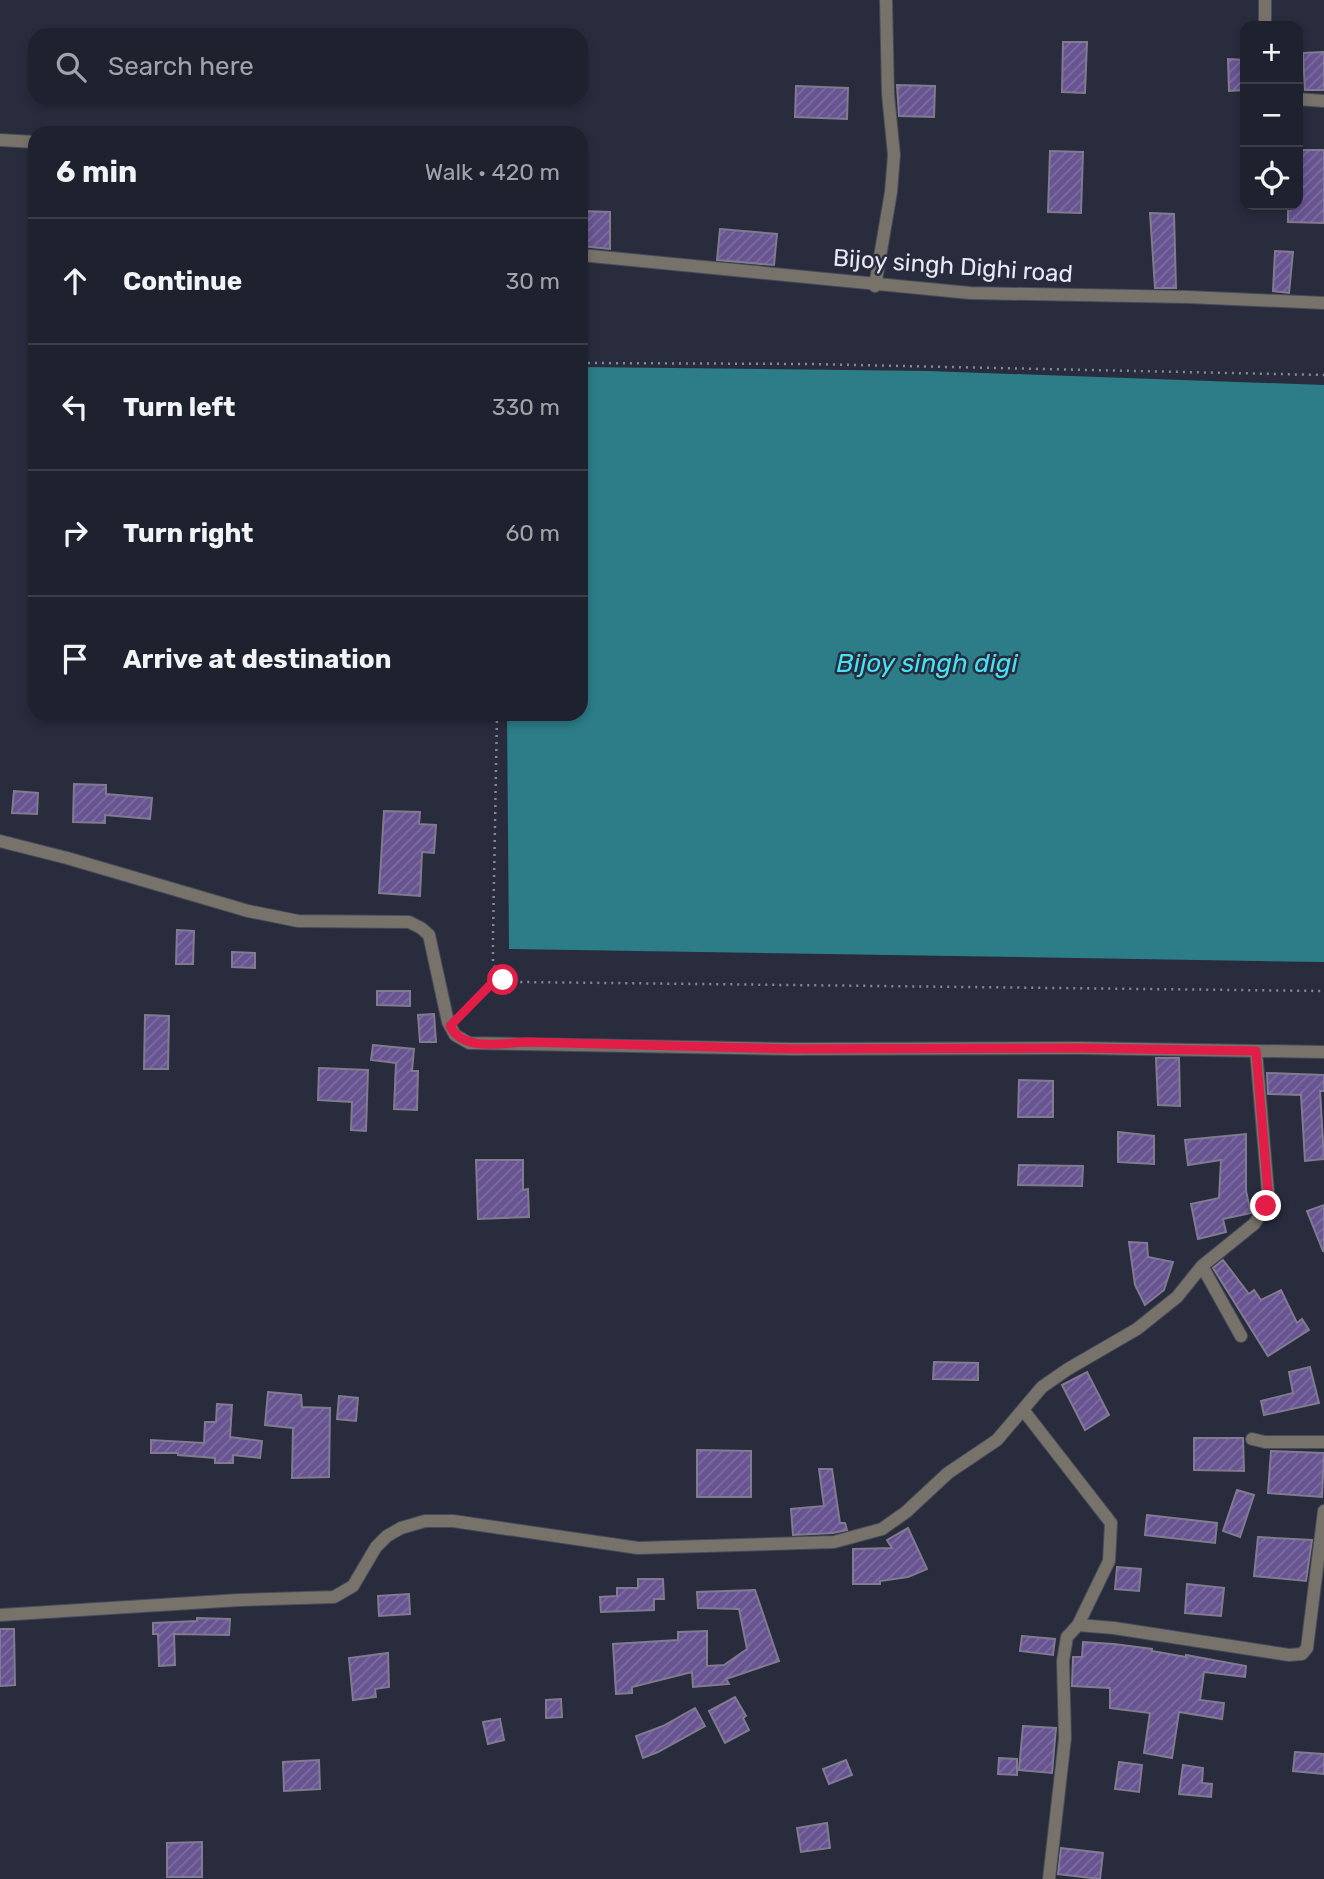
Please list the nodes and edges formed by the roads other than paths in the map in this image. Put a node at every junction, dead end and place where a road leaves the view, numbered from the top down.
1 (886, 0) edge
2 (1265, 0) edge
3 (1265, 21) edge
4 (1303, 99) edge
5 (1324, 101) edge
6 (0, 140) edge
7 (28, 142) edge
8 (588, 256) edge
9 (875, 286) junction
10 (1324, 303) edge
11 (0, 841) edge
12 (1256, 1051) junction
13 (1324, 1052) edge
14 (1202, 1266) junction
15 (1241, 1336) dead end
16 (1024, 1411) junction
17 (1252, 1438) dead end
18 (1324, 1441) edge
19 (1324, 1511) edge
20 (0, 1615) edge
21 (1078, 1625) junction
22 (1049, 1879) edge

1 - 9 street
2 - 3 street
4 - 5 street
6 - 7 street
8 - 9 street, Bijoy singh Dighi road
9 - 10 street, Bijoy singh Dighi road
11 - 12 street
12 - 13 street
12 - 14 street
14 - 15 street
14 - 16 street
16 - 20 street
16 - 21 street
17 - 18 street
19 - 21 street
21 - 22 street

